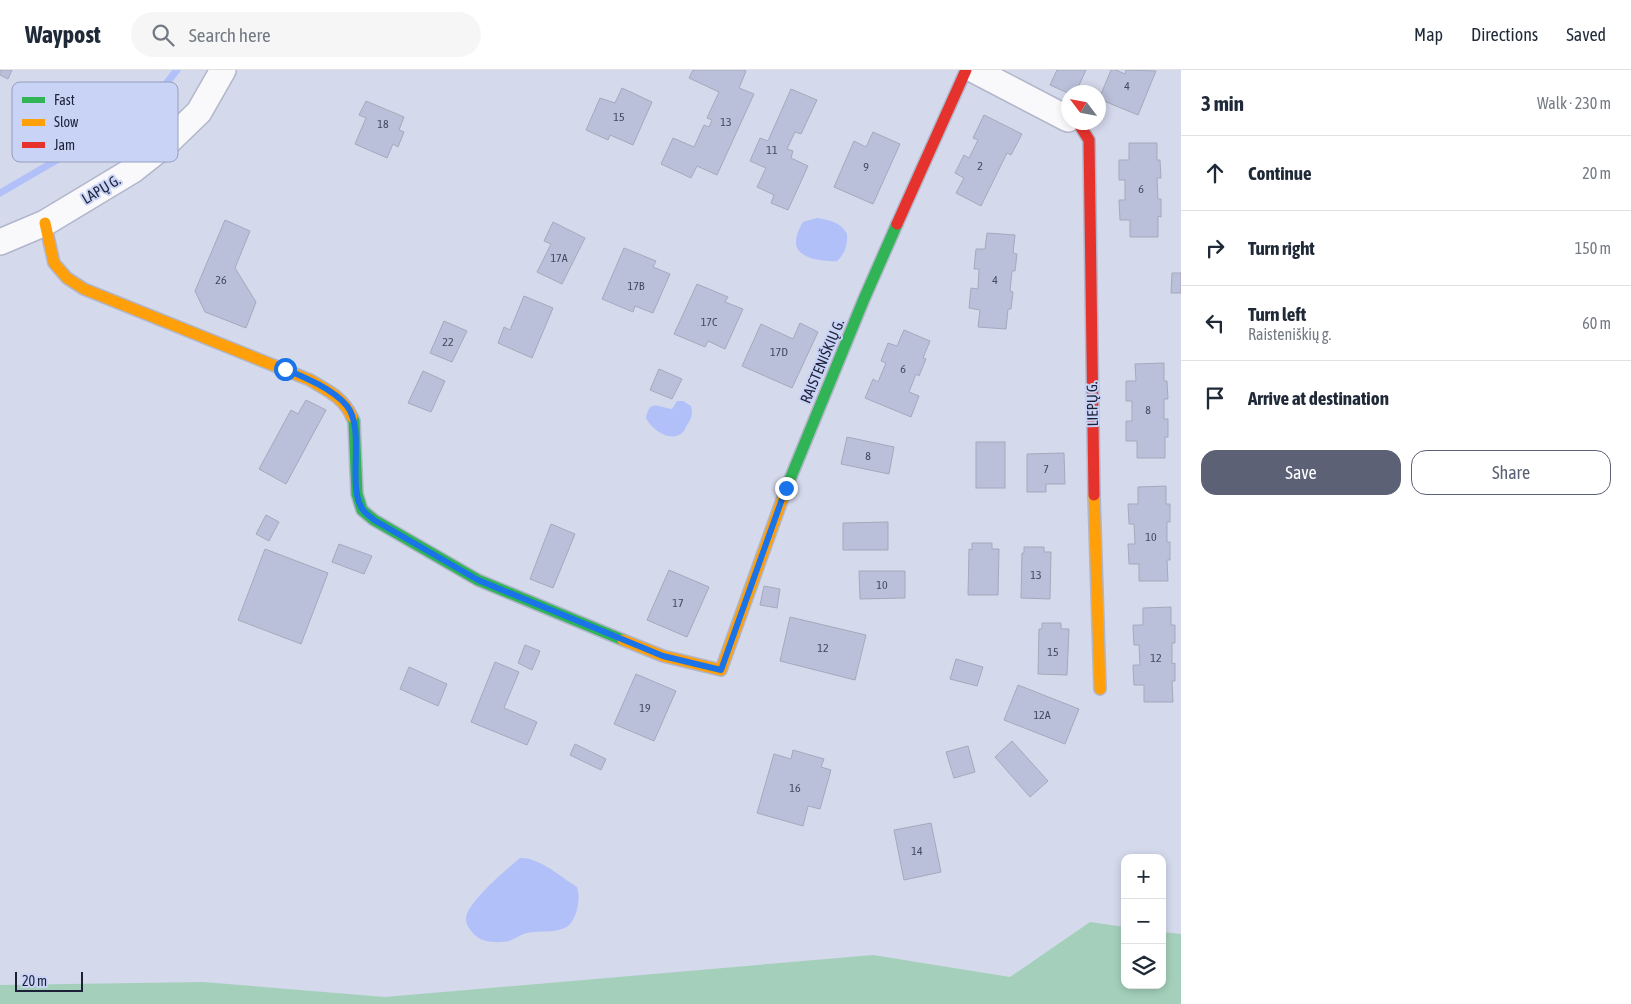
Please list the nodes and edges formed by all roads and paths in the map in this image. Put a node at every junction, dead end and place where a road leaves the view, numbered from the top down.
1 (223, 70) edge
2 (966, 70) edge
3 (974, 70) edge
4 (1061, 115) edge
5 (1083, 130) edge
6 (178, 133) edge
7 (143, 162) edge
8 (45, 223) junction
9 (0, 242) edge
10 (1100, 689) dead end

1 - 6 street, LAPŲ G.
2 - 8 street, RAISTENIŠKIŲ G.
3 - 4 street
5 - 10 street, LIEPŲ G.
7 - 8 street, LAPŲ G.
8 - 9 street, LAPŲ G.

